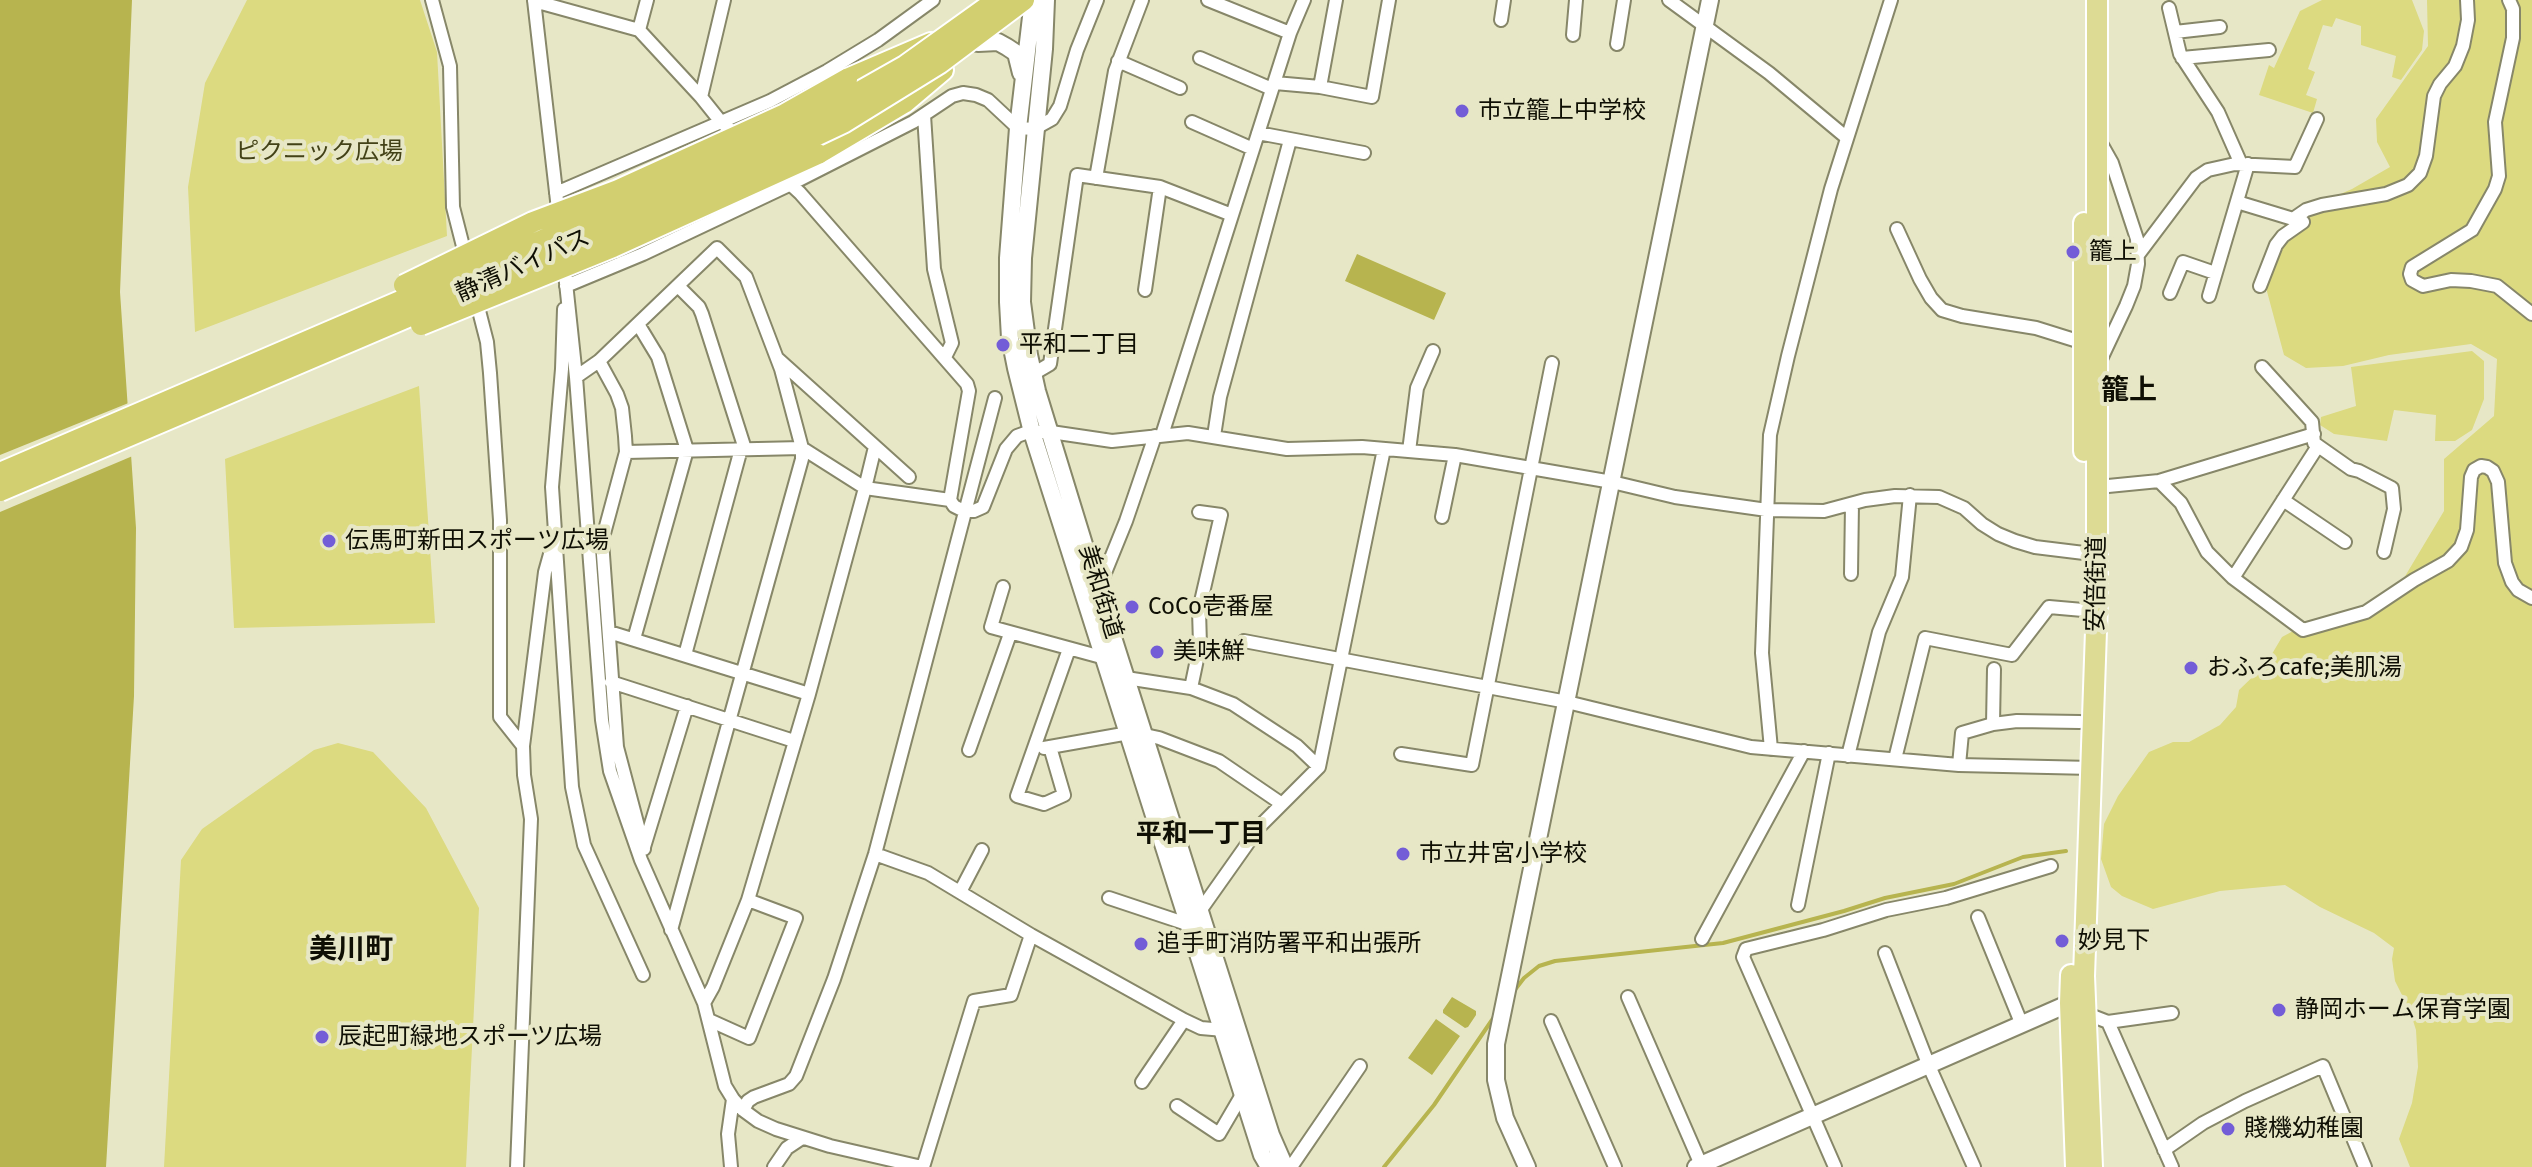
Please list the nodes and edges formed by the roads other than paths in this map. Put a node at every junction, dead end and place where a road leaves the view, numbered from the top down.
1 (432, 0) edge
2 (647, 0) edge
3 (724, 0) edge
4 (997, 0) edge
5 (1006, 0) edge
6 (1097, 0) edge
7 (1142, 0) edge
8 (1304, 0) edge
9 (1336, 0) edge
10 (1389, 0) edge
11 (1504, 0) edge
12 (1576, 0) edge
13 (1624, 0) edge
14 (1669, 0) edge
15 (1710, 0) edge
16 (1891, 0) edge
17 (2085, 0) edge
18 (2097, 0) edge
19 (2467, 0) edge
20 (2509, 0) edge
21 (534, 1) edge
22 (1035, 1) edge
23 (1215, 2) edge
24 (924, 3) edge
25 (2169, 8) dead end
26 (1501, 20) dead end
27 (1705, 26) junction
28 (2220, 27) dead end
29 (639, 30) junction
30 (2175, 32) junction
31 (1290, 33) junction
32 (1573, 35) dead end
33 (978, 43) junction
34 (1617, 44) dead end
35 (2269, 50) dead end
36 (1200, 58) dead end
37 (2182, 58) junction
38 (1118, 61) junction
39 (1024, 82) junction
40 (1274, 86) junction
41 (1320, 87) junction
42 (1180, 88) dead end
43 (701, 97) junction
44 (924, 115) junction
45 (2317, 119) dead end
46 (721, 122) junction
47 (1192, 122) dead end
48 (1026, 128) junction
49 (1258, 133) junction
50 (2097, 137) junction
51 (1847, 138) junction
52 (1290, 140) junction
53 (1253, 149) junction
54 (1364, 153) dead end
55 (2245, 164) junction
56 (1096, 178) junction
57 (791, 184) junction
58 (1160, 187) junction
59 (556, 193) junction
60 (2237, 202) junction
61 (1232, 215) junction
62 (2293, 219) junction
63 (1897, 229) dead end
64 (2138, 255) junction
65 (2215, 273) junction
66 (678, 286) junction
67 (2260, 286) dead end
68 (567, 288) junction
69 (1145, 290) dead end
70 (2170, 293) dead end
71 (2209, 296) dead end
72 (2532, 314) edge
73 (638, 324) junction
74 (2084, 343) junction
75 (1433, 351) dead end
76 (776, 357) junction
77 (945, 357) junction
78 (599, 361) junction
79 (1552, 363) dead end
80 (2098, 365) junction
81 (2262, 367) dead end
82 (244, 368) junction
83 (1033, 374) junction
84 (576, 377) junction
85 (221, 396) junction
86 (995, 398) dead end
87 (1032, 432) junction
88 (1051, 432) junction
89 (1158, 435) junction
90 (1214, 436) junction
91 (2316, 440) junction
92 (875, 447) junction
93 (802, 448) junction
94 (743, 449) junction
95 (1384, 449) junction
96 (687, 450) junction
97 (1409, 451) junction
98 (626, 452) junction
99 (1455, 455) junction
100 (1531, 467) junction
101 (0, 473) edge
102 (909, 477) dead end
103 (2159, 481) junction
104 (1612, 482) junction
105 (2098, 487) junction
106 (865, 488) junction
107 (0, 491) edge
108 (1910, 495) junction
109 (950, 500) junction
110 (2283, 500) junction
111 (1852, 504) junction
112 (1767, 510) junction
113 (964, 511) junction
114 (1199, 512) dead end
115 (1442, 517) dead end
116 (555, 536) junction
117 (2345, 542) dead end
118 (2384, 552) dead end
119 (2084, 553) junction
120 (1851, 574) dead end
121 (2233, 578) junction
122 (1003, 587) dead end
123 (1098, 590) junction
124 (2532, 598) edge
125 (2083, 610) junction
126 (609, 632) junction
127 (1010, 634) junction
128 (634, 639) junction
129 (1244, 641) dead end
130 (1069, 649) junction
131 (685, 655) junction
132 (1105, 658) junction
133 (1340, 658) junction
134 (1994, 669) dead end
135 (741, 673) junction
136 (1126, 678) junction
137 (611, 682) junction
138 (1488, 686) junction
139 (1191, 688) junction
140 (809, 694) junction
141 (1567, 702) junction
142 (687, 706) junction
143 (728, 720) junction
144 (2080, 722) junction
145 (1993, 724) junction
146 (1137, 734) junction
147 (794, 741) junction
148 (523, 746) junction
149 (1050, 747) junction
150 (1771, 749) junction
151 (969, 750) dead end
152 (1033, 750) junction
153 (1804, 751) junction
154 (1829, 753) junction
155 (1401, 754) dead end
156 (1848, 756) junction
157 (1895, 759) junction
158 (1959, 765) junction
159 (1319, 767) junction
160 (2085, 768) junction
161 (1282, 804) junction
162 (982, 850) dead end
163 (643, 854) junction
164 (875, 854) junction
165 (2051, 866) dead end
166 (960, 892) junction
167 (1109, 898) dead end
168 (748, 900) junction
169 (1798, 905) dead end
170 (1200, 910) junction
171 (1978, 917) dead end
172 (1190, 925) junction
173 (671, 930) junction
174 (1031, 935) junction
175 (1702, 939) dead end
176 (1885, 953) dead end
177 (643, 975) dead end
178 (1628, 997) dead end
179 (704, 1003) junction
180 (2077, 1008) junction
181 (2172, 1013) dead end
182 (709, 1020) junction
183 (1184, 1020) junction
184 (1551, 1021) dead end
185 (2108, 1022) junction
186 (2022, 1025) junction
187 (1224, 1030) junction
188 (1360, 1066) dead end
189 (1929, 1066) junction
190 (1142, 1082) dead end
191 (1243, 1093) junction
192 (733, 1099) junction
193 (1177, 1106) dead end
194 (743, 1110) junction
195 (1812, 1117) junction
196 (802, 1138) junction
197 (2164, 1150) junction
198 (1700, 1166) edge
199 (517, 1167) edge
200 (731, 1167) edge
201 (774, 1167) edge
202 (923, 1167) edge
203 (1269, 1167) edge
204 (1288, 1167) edge
205 (1527, 1167) edge
206 (1615, 1167) edge
207 (1835, 1167) edge
208 (1974, 1167) edge
209 (2076, 1167) edge
210 (2092, 1167) edge
211 (2172, 1167) edge
212 (2365, 1167) edge

1 - 148 street
2 - 29 street
3 - 43 street
4 - 82 highway, 静清バイパス, bridge
5 - 82 highway, bridge
6 - 48 street
7 - 38 street
8 - 31 street
9 - 41 street
10 - 41 street
11 - 26 street
12 - 32 street
13 - 34 street
14 - 27 street
15 - 27 street
16 - 51 street
17 - 74 main road, 安倍街道
18 - 50 main road, 安倍街道
19 - 62 street
20 - 72 street
21 - 29 street
21 - 59 street
22 - 33 highway
22 - 39 street, 美和街道
22 - 48 street, 美和街道
22 - 85 highway, 静清バイパス, bridge
23 - 31 street
24 - 46 street
25 - 30 street
27 - 51 street
27 - 104 street
28 - 30 street
29 - 43 street
30 - 37 street
31 - 40 street
33 - 39 street
33 - 85 highway, bridge
35 - 37 street
36 - 40 street
37 - 55 street
38 - 42 street
38 - 56 street
39 - 48 street, 美和街道
40 - 41 street
40 - 49 street
43 - 46 street
44 - 48 street
44 - 57 street
44 - 77 street
45 - 55 street
46 - 57 street
46 - 59 street
47 - 53 street
48 - 83 street, 美和街道
48 - 87 street, 美和街道
49 - 52 street
49 - 53 street
50 - 64 street
50 - 80 main road, 安倍街道
51 - 112 street
52 - 54 street
52 - 90 street
53 - 61 street
55 - 60 street
55 - 64 street
56 - 58 street
56 - 83 street
57 - 68 street
57 - 77 street
58 - 61 street
58 - 69 street
59 - 68 street
60 - 62 street
60 - 65 street
61 - 89 street
62 - 67 street
63 - 74 street
64 - 80 street
65 - 70 street
65 - 71 street
66 - 73 street
66 - 76 street
66 - 94 street
68 - 84 street
68 - 116 street
73 - 78 street
73 - 96 street
74 - 119 main road, 安倍街道
75 - 97 street
76 - 92 street
76 - 93 street
77 - 109 street
78 - 84 street
78 - 98 street
79 - 100 street
80 - 105 main road, 安倍街道
81 - 91 street
82 - 101 highway, 静清バイパス, bridge
83 - 88 street, 美和街道
84 - 163 street
85 - 107 highway, 静清バイパス, bridge
86 - 113 street
87 - 88 street
87 - 113 street
87 - 132 street, 美和街道
88 - 89 street
88 - 123 street, 美和街道
89 - 90 street
89 - 123 street
90 - 95 street
91 - 103 street
91 - 110 street
91 - 118 street
92 - 102 street
92 - 106 street
93 - 94 street
93 - 106 street
93 - 135 street
94 - 96 street
94 - 131 street
95 - 97 street
95 - 133 street
96 - 98 street
96 - 128 street
97 - 99 street
98 - 126 street
99 - 100 street
99 - 115 street
100 - 104 street
100 - 138 street
103 - 105 street
103 - 121 street
104 - 112 street
104 - 141 street
105 - 160 main road, 安倍街道
106 - 109 street
106 - 140 street
108 - 111 street
108 - 119 street
108 - 156 street
109 - 113 street
110 - 117 street
110 - 121 street
111 - 112 street
111 - 120 street
112 - 150 street
113 - 164 street
114 - 139 street
116 - 148 street
116 - 177 street
119 - 125 main road, 安倍街道
121 - 124 street
122 - 127 street
123 - 136 street, 美和街道
125 - 144 main road, 安倍街道
125 - 157 street
126 - 128 street
126 - 137 street
127 - 130 street
127 - 151 street
128 - 131 street
129 - 133 street
130 - 132 street
130 - 152 street
131 - 135 street
132 - 146 street, 美和街道
133 - 138 street
133 - 159 street
134 - 145 street
135 - 140 street
135 - 143 street
136 - 139 street
136 - 146 street, 美和街道
137 - 142 street
137 - 163 street
138 - 141 street
138 - 155 street
139 - 159 street
140 - 147 street
141 - 150 street
141 - 205 street
142 - 143 street
142 - 163 street
143 - 147 street
143 - 173 street
144 - 145 street
144 - 160 main road, 安倍街道
145 - 158 street
146 - 149 street
146 - 161 street
146 - 170 street, 美和街道
146 - 172 street, 美和街道
147 - 168 street
148 - 199 street
149 - 152 street
149 - 152 street
150 - 153 street
153 - 154 street
153 - 175 street
154 - 156 street
154 - 169 street
156 - 157 street
157 - 158 street
158 - 160 street
159 - 161 street
160 - 180 main road, 安倍街道
161 - 170 street
162 - 166 street
163 - 173 street
164 - 166 street
164 - 194 street
165 - 195 street
166 - 174 street
167 - 172 street
168 - 179 street
168 - 182 street
170 - 172 street
170 - 204 street, 美和街道
171 - 186 street
172 - 187 street, 美和街道
173 - 179 street
174 - 183 street
174 - 202 street
176 - 189 street
178 - 198 street
179 - 182 street
180 - 185 street
180 - 186 street
180 - 209 main road, 安倍街道
180 - 210 main road, 安倍街道
181 - 185 street
182 - 192 street
183 - 187 street
183 - 190 street
184 - 206 street
185 - 197 street
186 - 189 street
187 - 191 street, 美和街道
188 - 204 street
189 - 195 street
189 - 208 street
191 - 193 street
191 - 203 street, 美和街道
192 - 194 street
192 - 200 street
194 - 196 street
195 - 198 street
195 - 207 street
196 - 201 street
196 - 202 street
197 - 211 street
197 - 212 street

